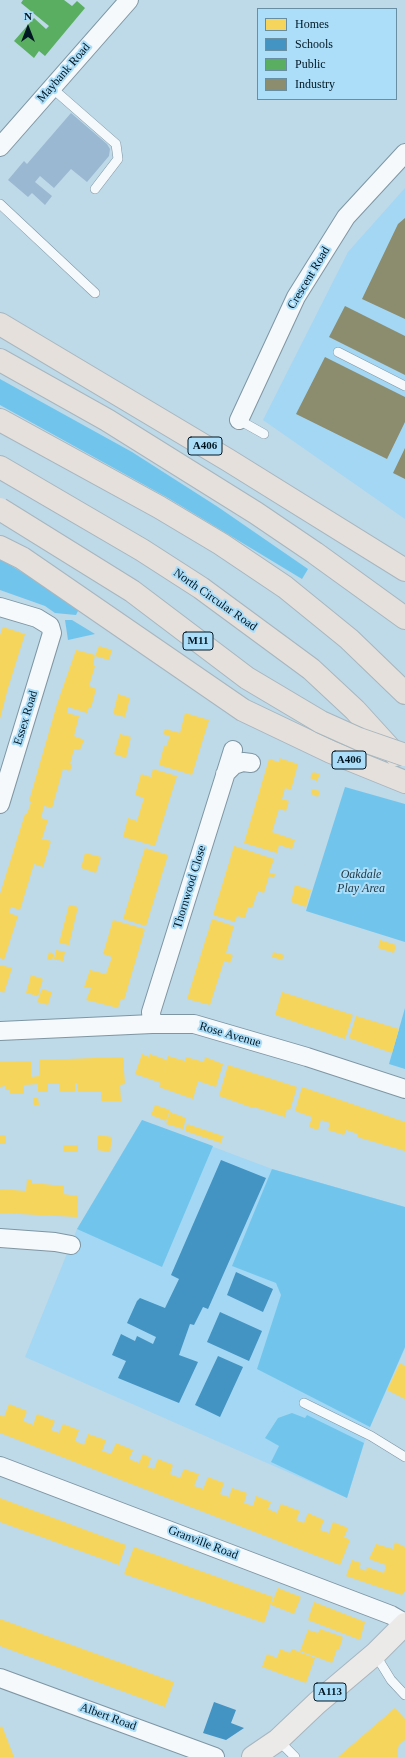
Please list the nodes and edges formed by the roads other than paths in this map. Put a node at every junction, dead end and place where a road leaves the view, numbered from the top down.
1 (129, 0) edge
2 (52, 88) junction
3 (0, 147) edge
4 (405, 153) edge
5 (95, 189) dead end
6 (0, 204) edge
7 (96, 293) dead end
8 (0, 324) edge
9 (338, 352) dead end
10 (0, 360) edge
11 (405, 386) edge
12 (0, 420) edge
13 (239, 420) joint
14 (264, 434) dead end
15 (0, 467) edge
16 (0, 509) edge
17 (0, 547) edge
18 (405, 570) edge
19 (0, 607) edge
20 (405, 618) edge
21 (405, 693) edge
22 (233, 750) dead end
23 (405, 755) edge
24 (252, 763) dead end
25 (405, 765) edge
26 (225, 774) junction
27 (405, 782) edge
28 (0, 804) edge
29 (152, 1024) junction
30 (0, 1031) edge
31 (405, 1089) edge
32 (0, 1238) edge
33 (71, 1245) dead end
34 (304, 1403) dead end
35 (405, 1457) edge
36 (0, 1466) edge
37 (405, 1623) edge
38 (375, 1654) junction
39 (0, 1678) edge
40 (405, 1695) edge
41 (278, 1740) junction
42 (215, 1757) edge
43 (253, 1757) edge
44 (295, 1757) edge

1 - 2 street, Maybank Road
2 - 3 street, Maybank Road
2 - 5 lane
4 - 13 street, Crescent Road
6 - 7 lane
8 - 18 highway, A406
9 - 11 lane
10 - 20 highway
12 - 21 highway
13 - 14 lane
15 - 25 highway, North Circular Road, bridge
16 - 23 highway, M11, bridge
17 - 27 highway, A406
19 - 28 street, Essex Road
22 - 26 street, Thornwood Close
24 - 26 street
26 - 29 street, Thornwood Close
29 - 30 street, Rose Avenue
29 - 31 street, Rose Avenue
32 - 33 street
34 - 35 lane
36 - 37 street, Granville Road
37 - 38 main road, A113
38 - 40 lane
38 - 41 main road, A113
39 - 42 street, Albert Road
41 - 43 main road, A113
41 - 44 lane

